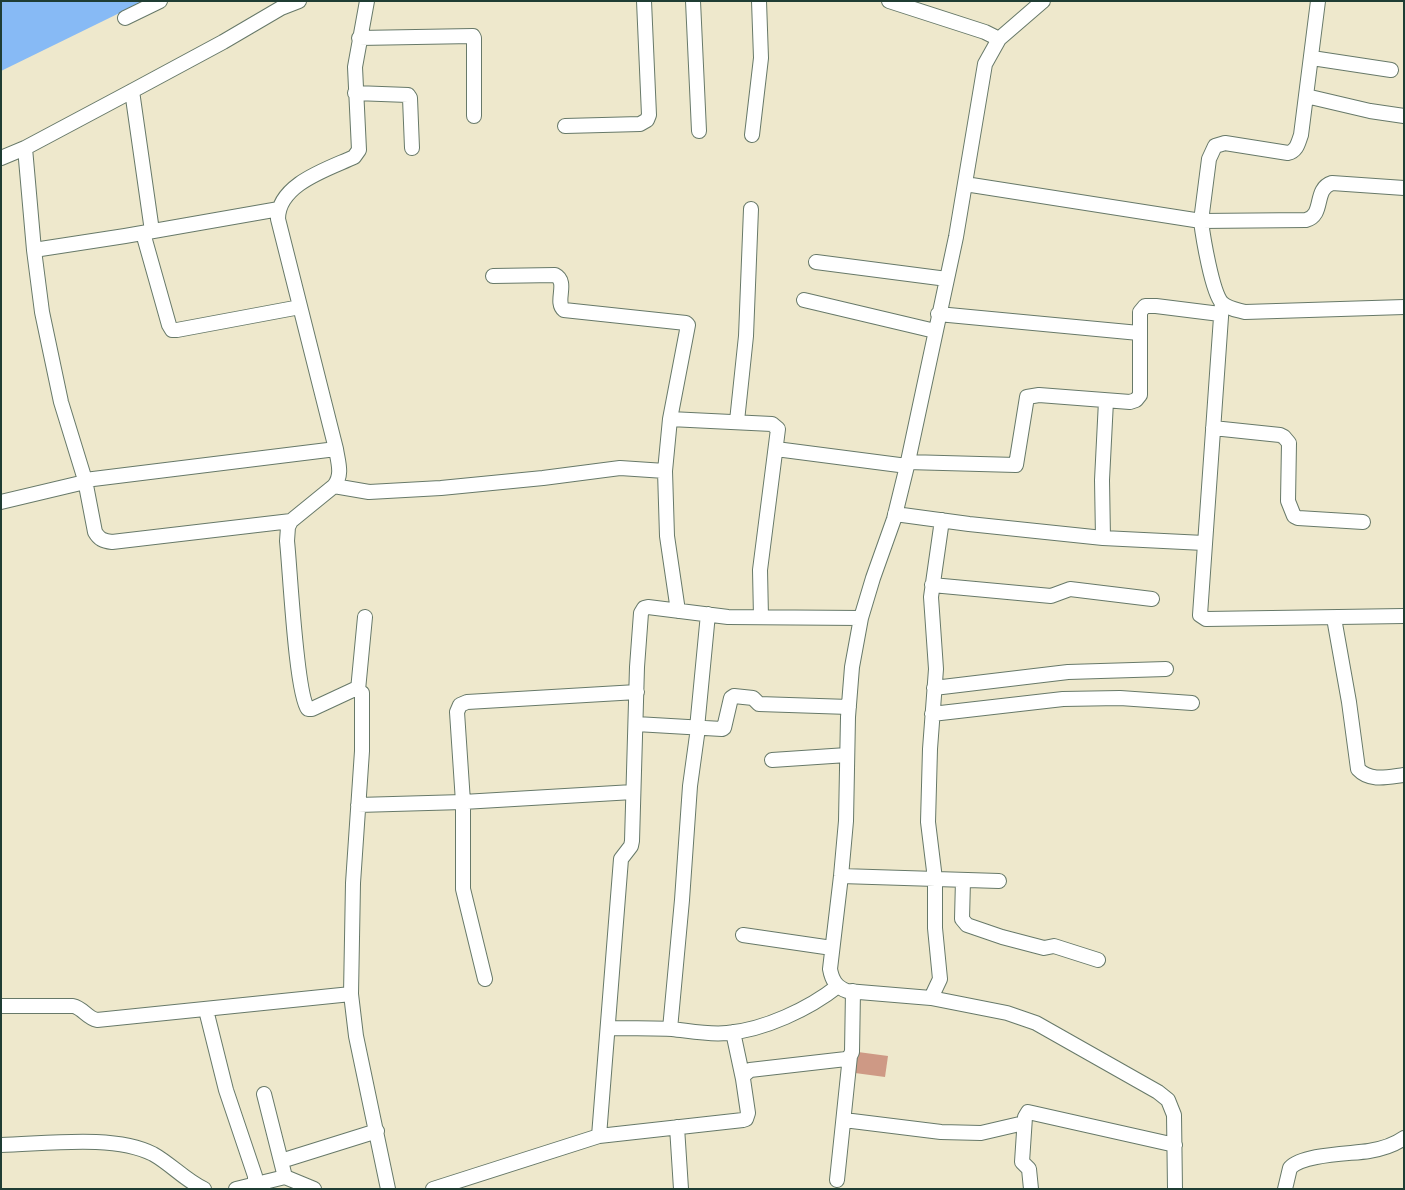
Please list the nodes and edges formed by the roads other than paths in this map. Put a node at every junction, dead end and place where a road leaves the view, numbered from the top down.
1 (160, 1) edge
2 (366, 1) edge
3 (644, 1) edge
4 (693, 1) edge
5 (759, 1) edge
6 (889, 1) edge
7 (1042, 1) edge
8 (1318, 1) edge
9 (295, 2) edge
10 (125, 18) dead end
11 (358, 38) junction
12 (999, 38) junction
13 (1312, 58) junction
14 (1391, 70) dead end
15 (132, 91) junction
16 (355, 93) junction
17 (1306, 96) junction
18 (474, 116) dead end
19 (1404, 116) edge
20 (565, 126) dead end
21 (699, 132) dead end
22 (752, 135) dead end
23 (25, 148) junction
24 (412, 148) dead end
25 (1, 158) edge
26 (966, 184) junction
27 (1404, 188) edge
28 (279, 209) junction
29 (751, 210) dead end
30 (1201, 221) junction
31 (148, 232) junction
32 (34, 250) junction
33 (816, 262) dead end
34 (493, 276) dead end
35 (947, 279) junction
36 (804, 300) dead end
37 (300, 307) junction
38 (1221, 308) junction
39 (1404, 308) edge
40 (938, 314) junction
41 (935, 331) junction
42 (1139, 333) junction
43 (1106, 401) junction
44 (670, 419) junction
45 (737, 421) junction
46 (1213, 428) junction
47 (336, 449) junction
48 (776, 449) junction
49 (907, 464) junction
50 (665, 471) junction
51 (85, 481) junction
52 (334, 486) junction
53 (1, 502) edge
54 (895, 514) junction
55 (291, 520) junction
56 (942, 520) junction
57 (1363, 522) dead end
58 (1103, 538) junction
59 (1204, 543) junction
60 (932, 585) junction
61 (1152, 599) dead end
62 (678, 610) junction
63 (708, 614) junction
64 (1404, 616) edge
65 (365, 617) dead end
66 (761, 617) junction
67 (860, 618) junction
68 (1334, 618) junction
69 (1166, 669) dead end
70 (934, 688) junction
71 (358, 690) junction
72 (637, 692) junction
73 (1192, 703) dead end
74 (849, 707) junction
75 (932, 714) junction
76 (636, 724) junction
77 (698, 728) junction
78 (847, 755) junction
79 (772, 760) dead end
80 (1404, 776) edge
81 (633, 792) junction
82 (463, 802) junction
83 (358, 805) junction
84 (841, 876) junction
85 (936, 879) junction
86 (964, 880) junction
87 (999, 881) dead end
88 (743, 935) dead end
89 (832, 948) junction
90 (1098, 960) dead end
91 (485, 979) dead end
92 (838, 986) junction
93 (853, 991) junction
94 (351, 994) junction
95 (931, 998) junction
96 (1, 1006) edge
97 (206, 1010) junction
98 (608, 1028) junction
99 (670, 1029) junction
100 (733, 1032) junction
101 (850, 1056) junction
102 (742, 1079) junction
103 (264, 1094) dead end
104 (844, 1120) junction
105 (1024, 1123) junction
106 (677, 1127) junction
107 (377, 1131) junction
108 (599, 1136) junction
109 (1404, 1138) edge
110 (1, 1145) edge
111 (1175, 1145) junction
112 (281, 1161) junction
113 (285, 1177) junction
114 (837, 1180) dead end
115 (255, 1187) edge
116 (204, 1189) edge
117 (236, 1189) edge
118 (314, 1189) edge
119 (388, 1189) edge
120 (432, 1189) edge
121 (681, 1189) edge
122 (1031, 1189) edge
123 (1175, 1189) edge
124 (1285, 1189) edge

1 - 10 street
2 - 11 street
3 - 20 street
4 - 21 street
5 - 22 street
6 - 12 street
7 - 12 street
8 - 13 street
9 - 15 street
11 - 16 street
11 - 18 street
12 - 26 street
13 - 14 street
13 - 17 street
15 - 23 street
15 - 31 street
16 - 24 street
16 - 28 street
17 - 19 street
17 - 30 street
23 - 25 street
23 - 32 street
26 - 30 street
26 - 35 street
27 - 30 street
28 - 31 street
28 - 37 street
29 - 45 street
30 - 38 street
31 - 32 street
31 - 37 street
32 - 51 street
33 - 35 street
34 - 44 street
35 - 40 street
36 - 41 street
37 - 47 street
38 - 39 street
38 - 42 street
38 - 46 street
40 - 41 street
40 - 42 street
41 - 49 street
42 - 43 street
43 - 49 street
43 - 58 street
44 - 45 street
44 - 50 street
45 - 48 street
46 - 57 street
46 - 59 street
47 - 51 street
47 - 52 street
48 - 49 street
48 - 66 street
49 - 54 street
50 - 52 street
50 - 62 street
51 - 53 street
51 - 55 street
52 - 55 street
54 - 56 street
54 - 67 street
55 - 71 street
56 - 58 street
56 - 60 street
58 - 59 street
59 - 68 street
60 - 61 street
60 - 70 street
62 - 63 street
62 - 72 street
63 - 66 street
63 - 77 street
64 - 68 street
65 - 71 street
66 - 67 street
67 - 74 street
68 - 80 street
69 - 70 street
70 - 75 street
71 - 83 street
72 - 76 street
72 - 82 street
73 - 75 street
74 - 77 street
74 - 78 street
75 - 85 street
76 - 77 street
76 - 81 street
77 - 99 street
78 - 79 street
78 - 84 street
81 - 82 street
81 - 98 street
82 - 83 street
82 - 91 street
83 - 94 street
84 - 85 street
84 - 89 street
85 - 86 street
85 - 95 street
86 - 87 street
86 - 90 street
88 - 89 street
89 - 92 street
92 - 93 street
92 - 100 street
93 - 95 street
93 - 101 street
94 - 97 street
94 - 107 street
95 - 111 street
96 - 97 street
97 - 115 street
98 - 99 street
98 - 108 street
99 - 100 street
100 - 102 street
101 - 102 street
101 - 104 street
102 - 106 street
103 - 112 street
104 - 105 street
104 - 114 street
105 - 111 street
105 - 122 street
106 - 108 street
106 - 121 street
107 - 112 street
107 - 119 street
108 - 120 street
109 - 124 street
110 - 116 street
111 - 123 street
112 - 113 street
113 - 115 street
113 - 118 street
115 - 117 street

